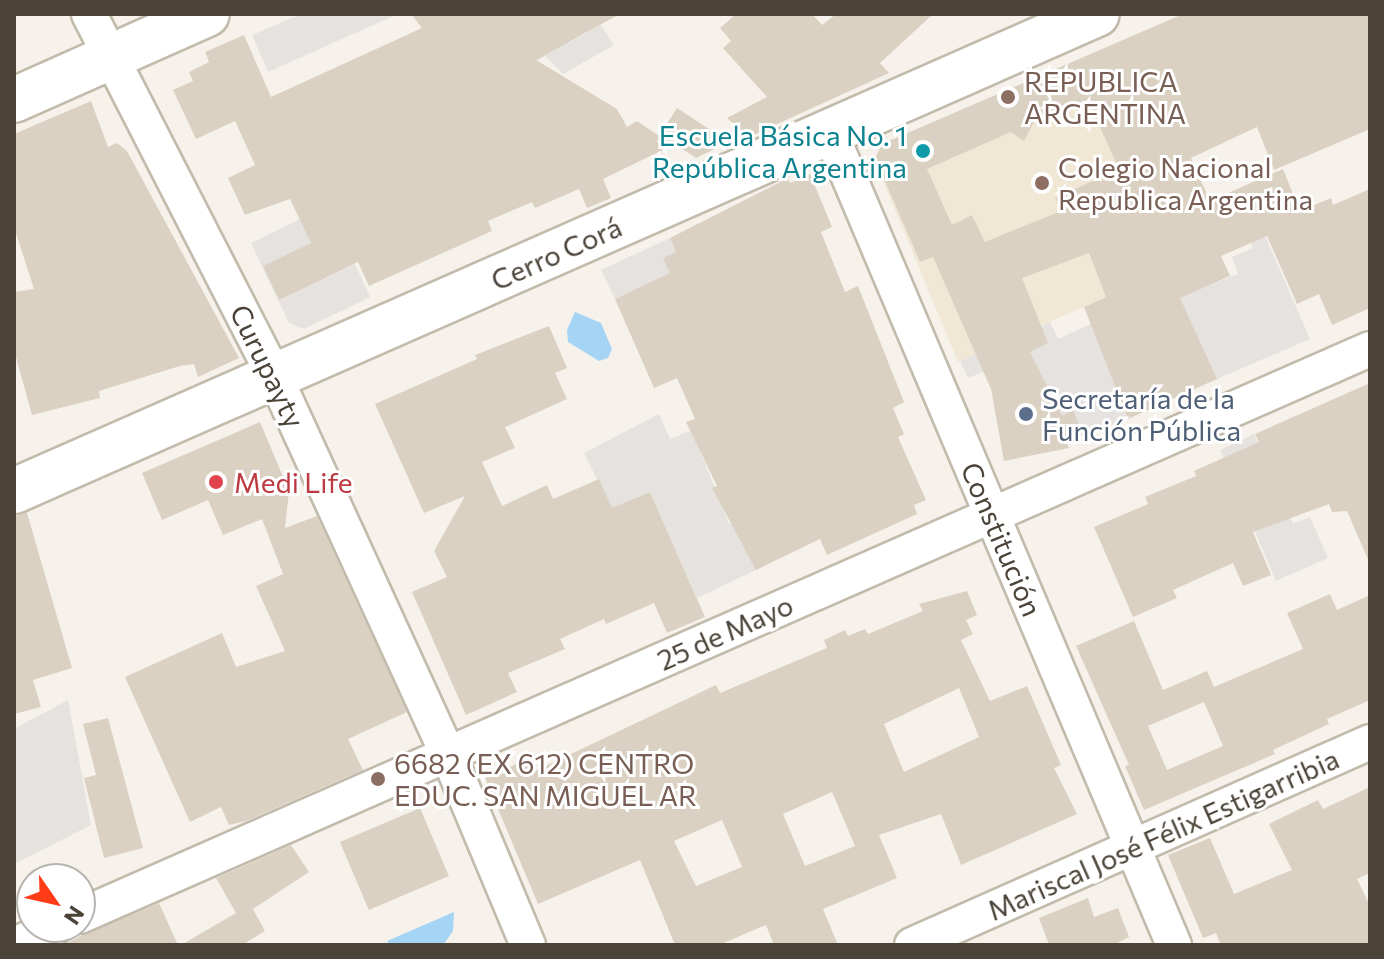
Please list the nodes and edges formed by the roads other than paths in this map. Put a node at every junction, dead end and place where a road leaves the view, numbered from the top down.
1 (89, 14) edge
2 (207, 14) edge
3 (1097, 14) edge
4 (110, 57) junction
5 (14, 100) edge
6 (830, 132) junction
7 (1370, 349) edge
8 (275, 377) junction
9 (14, 491) edge
10 (992, 515) junction
11 (1370, 742) edge
12 (448, 754) junction
13 (1132, 846) junction
14 (96, 909) edge
15 (528, 945) edge
16 (912, 945) edge
17 (1174, 945) edge

1 - 4 street, Curupayty
2 - 4 street
3 - 6 street, Cerro Corá
4 - 5 street
4 - 8 street, Curupayty
6 - 8 street, Cerro Corá
6 - 10 street, Constitución
7 - 10 street, 25 de Mayo
8 - 9 street, Cerro Corá
8 - 12 street, Curupayty
10 - 12 street, 25 de Mayo
10 - 13 street, Constitución
11 - 13 street, Mariscal José Félix Estigarribia
12 - 14 street, 25 de Mayo
12 - 15 street, Curupayty
13 - 16 street, Mariscal José Félix Estigarribia
13 - 17 street, Constitución

